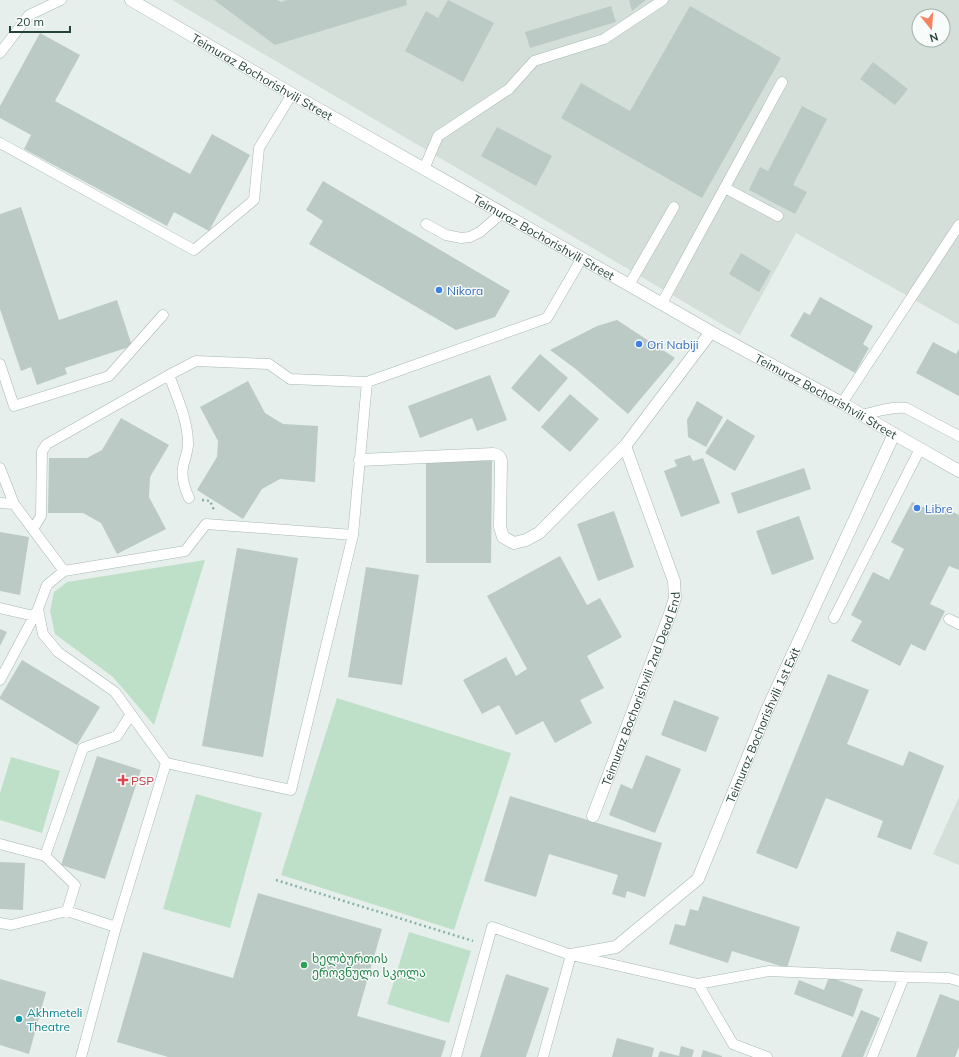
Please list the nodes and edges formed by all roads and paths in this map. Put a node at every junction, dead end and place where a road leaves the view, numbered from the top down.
1 (61, 0) edge
2 (131, 0) edge
3 (663, 0) edge
4 (0, 53) edge
5 (782, 82) dead end
6 (292, 94) junction
7 (0, 143) edge
8 (424, 169) junction
9 (725, 188) junction
10 (674, 207) dead end
11 (502, 213) junction
12 (778, 216) dead end
13 (426, 224) dead end
14 (959, 226) edge
15 (582, 258) junction
16 (629, 285) junction
17 (662, 303) junction
18 (163, 314) dead end
19 (711, 332) junction
20 (0, 364) edge
21 (169, 375) junction
22 (368, 382) junction
23 (842, 403) junction
24 (862, 415) junction
25 (894, 434) junction
26 (959, 436) edge
27 (625, 446) junction
28 (920, 449) junction
29 (360, 460) junction
30 (0, 468) edge
31 (959, 471) edge
32 (189, 498) dead end
33 (0, 503) edge
34 (14, 504) junction
35 (33, 530) junction
36 (353, 535) junction
37 (64, 571) junction
38 (0, 608) edge
39 (36, 613) junction
40 (834, 618) dead end
41 (949, 619) dead end
42 (959, 624) edge
43 (0, 680) edge
44 (131, 714) junction
45 (166, 764) junction
46 (593, 816) dead end
47 (0, 844) edge
48 (45, 856) junction
49 (276, 880) dead end
50 (67, 911) junction
51 (0, 923) edge
52 (116, 927) junction
53 (487, 946) junction
54 (571, 955) junction
55 (904, 977) junction
56 (959, 981) edge
57 (698, 984) junction
58 (81, 1057) edge
59 (456, 1057) edge
60 (543, 1057) edge
61 (767, 1057) edge
62 (872, 1057) edge

1 - 4 lane
2 - 6 street, Teimuraz Bochorishvili Street
3 - 8 lane
5 - 9 lane
6 - 7 lane
6 - 8 street, Teimuraz Bochorishvili Street
8 - 11 street, Teimuraz Bochorishvili Street
9 - 12 lane
9 - 17 lane
10 - 16 lane
11 - 13 lane
11 - 15 street, Teimuraz Bochorishvili Street
14 - 23 lane
15 - 16 street, Teimuraz Bochorishvili Street
15 - 22 lane
16 - 17 street, Teimuraz Bochorishvili Street
17 - 19 street, Teimuraz Bochorishvili Street
18 - 20 lane
19 - 23 street, Teimuraz Bochorishvili Street
19 - 27 street
21 - 22 lane
21 - 32 lane
21 - 35 lane
22 - 29 lane
23 - 24 street, Teimuraz Bochorishvili Street
24 - 25 street, Teimuraz Bochorishvili Street
24 - 26 lane
25 - 28 street, Teimuraz Bochorishvili Street
25 - 54 street, Teimuraz Bochorishvili 1st Exit
27 - 29 street
27 - 46 street, Teimuraz Bochorishvili 2nd Dead End
28 - 31 street, Teimuraz Bochorishvili Street
28 - 40 lane
29 - 36 lane
30 - 34 lane
33 - 34 lane
34 - 35 lane
35 - 37 lane
36 - 37 lane
36 - 45 lane
37 - 39 lane
38 - 39 lane
39 - 43 lane
39 - 44 lane
41 - 42 lane
44 - 45 lane
44 - 48 lane
45 - 52 lane
47 - 48 lane
48 - 50 lane
49 - 53 path
50 - 51 lane
50 - 52 lane
52 - 58 lane
53 - 54 lane
53 - 59 lane
54 - 57 lane
54 - 60 lane
55 - 56 lane
55 - 57 lane
55 - 62 lane
57 - 61 lane

